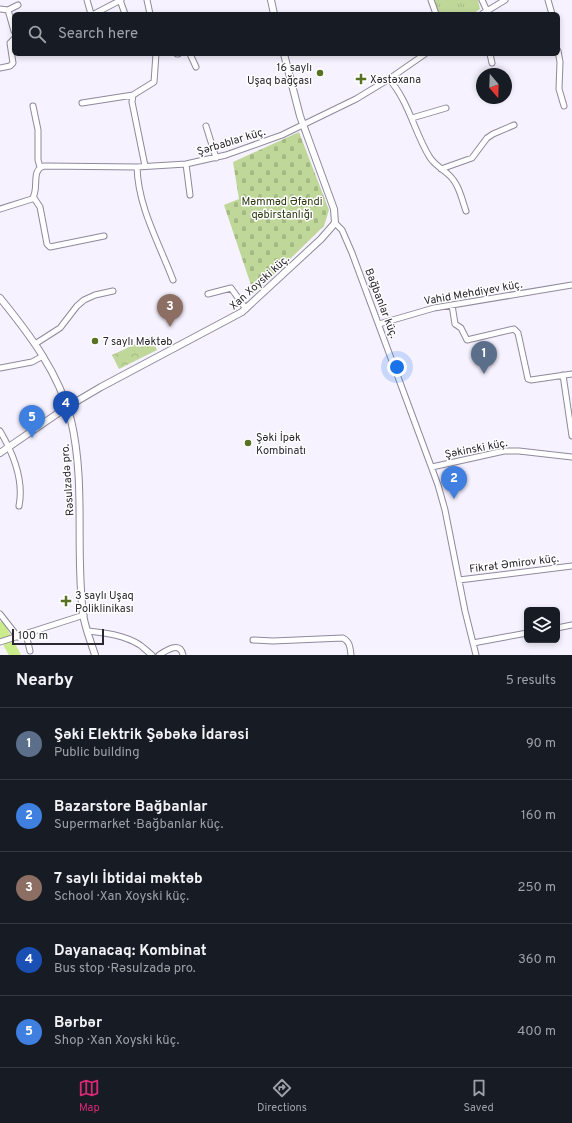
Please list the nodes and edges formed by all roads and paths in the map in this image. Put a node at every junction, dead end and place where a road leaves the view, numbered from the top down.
1 (87, 0) edge
2 (120, 0) edge
3 (147, 0) edge
4 (271, 0) edge
5 (431, 0) edge
6 (482, 0) edge
7 (505, 0) edge
8 (548, 0) edge
9 (18, 5) dead end
10 (0, 9) edge
11 (8, 10) junction
12 (91, 12) edge
13 (96, 12) edge
14 (124, 12) edge
15 (150, 12) edge
16 (274, 12) edge
17 (435, 12) edge
18 (484, 12) edge
19 (551, 12) edge
20 (12, 24) edge
21 (12, 41) edge
22 (156, 56) edge
23 (191, 56) edge
24 (285, 56) edge
25 (422, 56) edge
26 (490, 56) edge
27 (559, 56) edge
28 (492, 63) dead end
29 (196, 67) dead end
30 (0, 68) edge
31 (389, 79) junction
32 (133, 95) junction
33 (82, 103) dead end
34 (33, 106) dead end
35 (564, 106) dead end
36 (446, 108) dead end
37 (412, 118) junction
38 (304, 124) junction
39 (514, 125) dead end
40 (206, 126) dead end
41 (216, 158) junction
42 (186, 164) junction
43 (144, 166) junction
44 (40, 167) junction
45 (137, 167) junction
46 (441, 169) junction
47 (190, 194) dead end
48 (34, 198) junction
49 (0, 209) edge
50 (466, 211) dead end
51 (335, 222) junction
52 (104, 236) dead end
53 (173, 280) dead end
54 (572, 285) edge
55 (113, 290) dead end
56 (208, 294) dead end
57 (0, 298) edge
58 (452, 305) junction
59 (246, 309) junction
60 (379, 324) junction
61 (36, 344) junction
62 (43, 356) junction
63 (0, 368) edge
64 (572, 374) edge
65 (563, 375) junction
66 (67, 407) junction
67 (0, 431) edge
68 (572, 436) edge
69 (9, 446) junction
70 (0, 453) edge
71 (572, 457) edge
72 (432, 467) junction
73 (19, 506) dead end
74 (572, 566) edge
75 (459, 580) junction
76 (0, 614) edge
77 (84, 615) junction
78 (572, 625) edge
79 (560, 627) edge
80 (88, 631) junction
81 (26, 634) junction
82 (524, 634) edge
83 (18, 636) junction
84 (253, 640) dead end
85 (3, 641) edge
86 (473, 643) junction
87 (30, 651) dead end
88 (95, 655) edge
89 (152, 655) edge
90 (159, 655) edge
91 (184, 655) edge
92 (351, 655) edge
93 (476, 655) edge

1 - 12 street
2 - 13 street
2 - 14 street
3 - 15 street
4 - 16 street
5 - 17 street
6 - 18 street
7 - 18 street
8 - 19 street
9 - 11 street
10 - 11 street
11 - 20 street
21 - 30 street
22 - 32 street
23 - 29 street
24 - 38 street, Bağbanlar küç.
25 - 31 street, Şərbablar küç.
26 - 28 street
27 - 35 street
31 - 37 street
31 - 38 street, Şərbablar küç.
32 - 33 street
32 - 43 street
34 - 44 street
36 - 37 street
37 - 46 street
38 - 41 street, Şərbablar küç.
38 - 51 street, Bağbanlar küç.
39 - 46 street
40 - 41 street
41 - 42 street, Şərbablar küç.
42 - 43 street, Şərbablar küç.
42 - 47 street
43 - 45 street, Şərbablar küç.
44 - 45 street, Şərbablar küç.
44 - 48 street
45 - 53 street
46 - 50 street
48 - 49 street
48 - 52 street
51 - 59 street, Xan Xoyski küç.
51 - 60 street, Bağbanlar küç.
54 - 58 street, Vahid Mehdiyev küç.
55 - 61 street
56 - 59 street
57 - 61 street, Rəsulzadə pro.
58 - 60 street, Vahid Mehdiyev küç.
58 - 65 street
59 - 66 street, Xan Xoyski küç.
60 - 72 street, Bağbanlar küç.
61 - 62 street, Rəsulzadə pro.
62 - 63 street
62 - 66 street, Rəsulzadə pro.
64 - 65 street
65 - 68 street
66 - 69 street, Xan Xoyski küç.
66 - 77 street, Rəsulzadə pro.
67 - 69 street
69 - 70 street, Xan Xoyski küç.
69 - 73 street
71 - 72 street, Şəkinski küç.
72 - 75 street, Bağbanlar küç.
74 - 75 street, Fikrət Əmirov küç.
75 - 86 street, Bağbanlar küç.
76 - 83 street
77 - 80 street, Rəsulzadə pro.
77 - 81 street
78 - 79 street
80 - 88 street, Rəsulzadə pro.
80 - 89 street
81 - 83 street
81 - 87 street
82 - 86 street
83 - 85 street
84 - 92 street
86 - 93 street, Bağbanlar küç.
90 - 91 street

